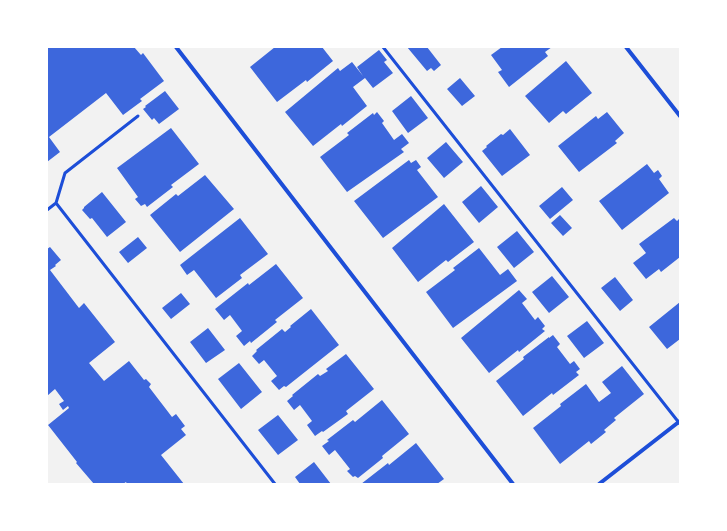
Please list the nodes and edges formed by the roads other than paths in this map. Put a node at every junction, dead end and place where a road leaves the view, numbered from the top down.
1 (176, 47) edge
2 (383, 47) edge
3 (626, 47) edge
4 (138, 116) dead end
5 (680, 116) edge
6 (56, 203) junction
7 (47, 210) edge
8 (680, 422) edge
9 (275, 484) edge
10 (514, 484) edge
11 (599, 484) edge

1 - 10 street
2 - 8 lane
3 - 5 street
4 - 6 lane
6 - 7 lane
6 - 9 lane
8 - 11 street

